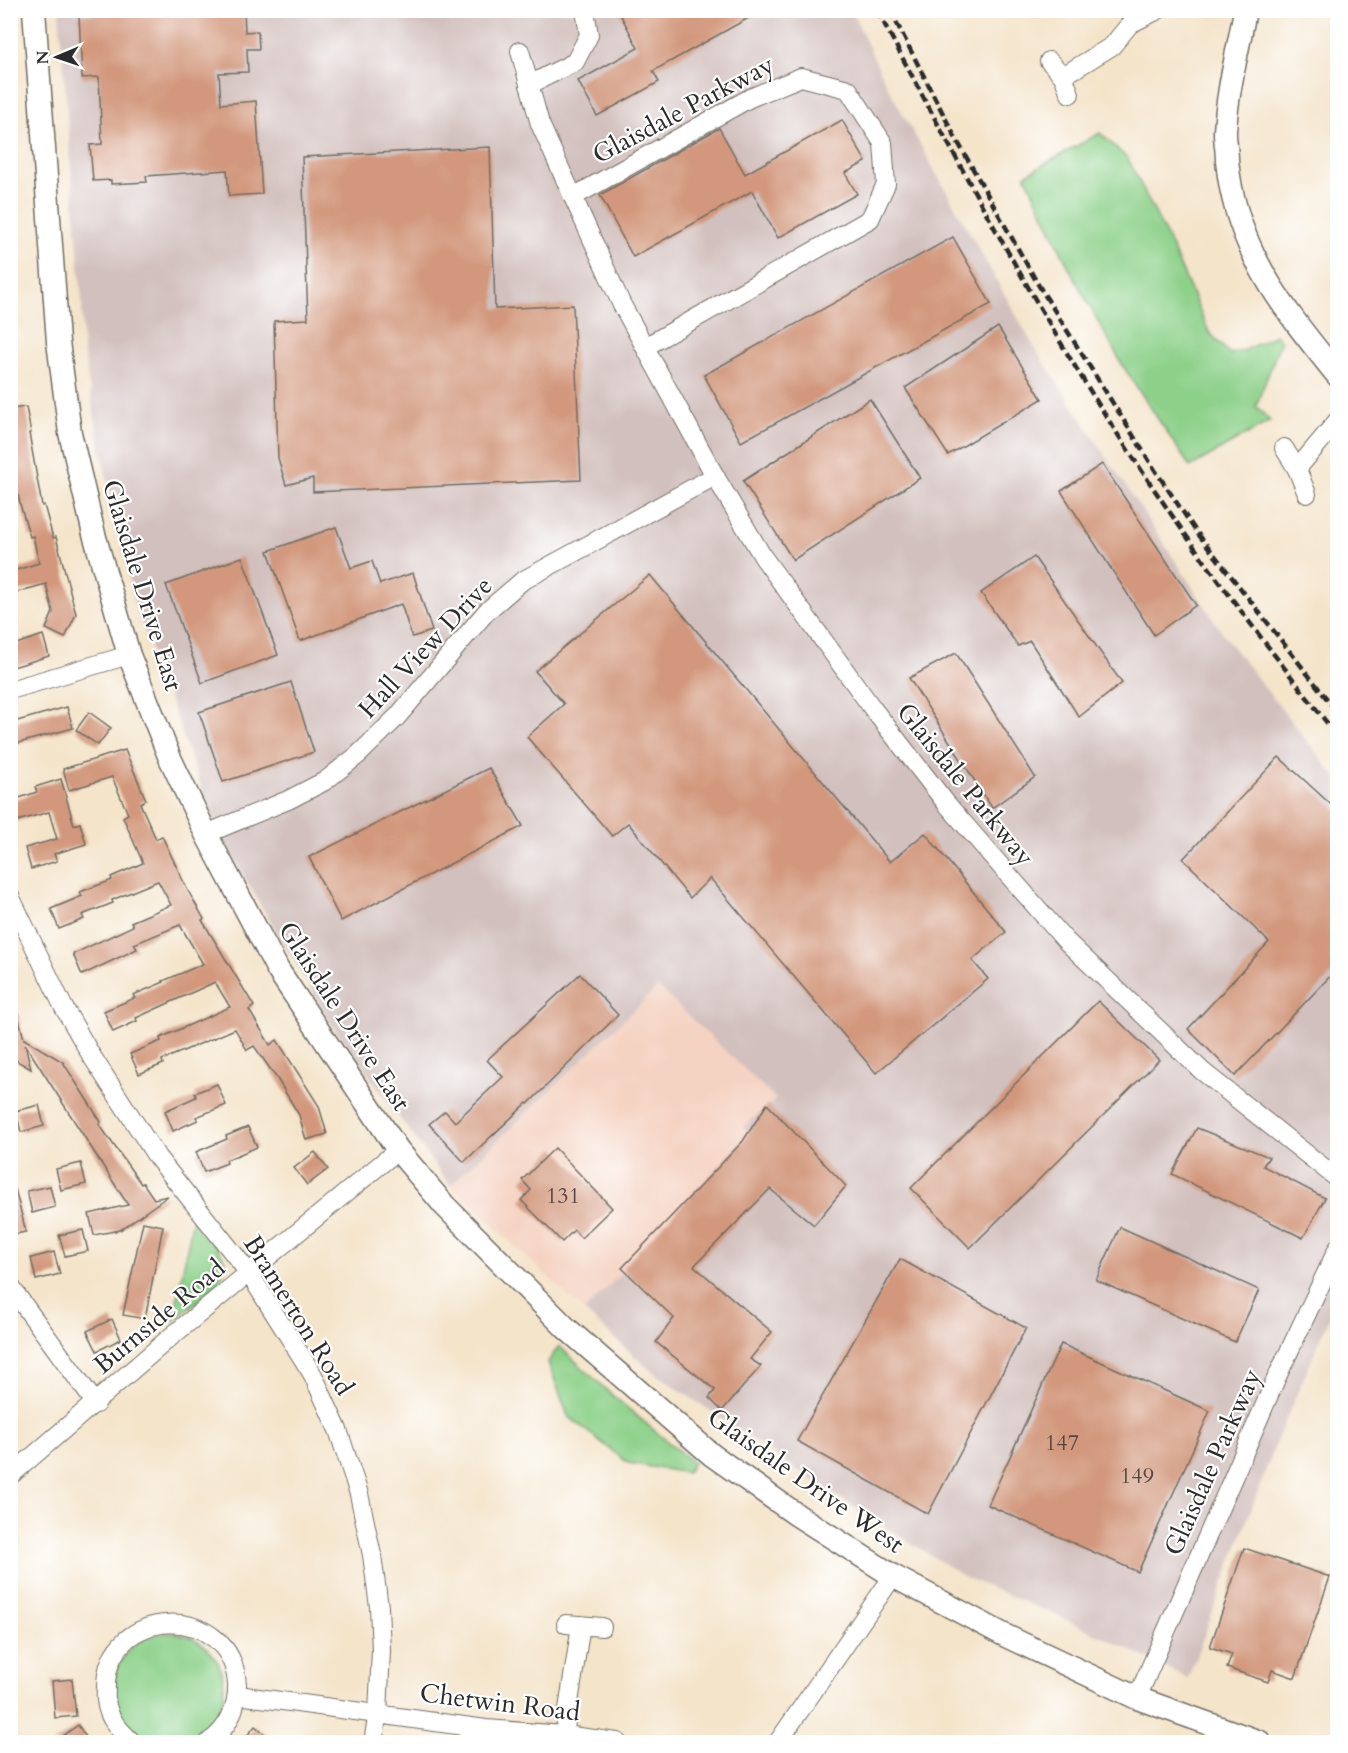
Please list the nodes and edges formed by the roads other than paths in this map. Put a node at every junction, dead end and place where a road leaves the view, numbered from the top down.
1 (34, 10) edge
2 (585, 10) edge
3 (1158, 10) edge
4 (1242, 11) edge
5 (520, 51) dead end
6 (1049, 61) dead end
7 (1063, 76) junction
8 (529, 85) junction
9 (1070, 94) dead end
10 (573, 197) junction
11 (645, 346) junction
12 (1338, 376) edge
13 (1338, 420) edge
14 (1284, 448) dead end
15 (1297, 469) junction
16 (715, 476) junction
17 (1307, 494) dead end
18 (129, 655) junction
19 (10, 690) edge
20 (206, 834) junction
21 (10, 896) edge
22 (398, 1150) junction
23 (1338, 1179) edge
24 (1338, 1248) edge
25 (249, 1273) junction
26 (10, 1286) edge
27 (96, 1404) junction
28 (10, 1476) edge
29 (893, 1576) junction
30 (602, 1627) dead end
31 (238, 1695) junction
32 (1137, 1698) junction
33 (378, 1713) junction
34 (564, 1735) junction
35 (132, 1743) edge
36 (209, 1743) edge
37 (373, 1743) edge
38 (617, 1743) edge
39 (778, 1743) edge
40 (1260, 1743) edge

1 - 18 street, Glaisdale Drive East
2 - 8 street
3 - 7 street
4 - 12 street
5 - 8 street, Glaisdale Parkway
6 - 7 street
7 - 9 street
8 - 10 street, Glaisdale Parkway
10 - 11 street, Glaisdale Parkway
10 - 11 street, Glaisdale Parkway
11 - 16 street, Glaisdale Parkway
13 - 15 street
14 - 15 street
15 - 17 street
16 - 20 street, Hall View Drive
16 - 23 street, Glaisdale Parkway
18 - 19 street
18 - 20 street, Glaisdale Drive East
20 - 22 street, Glaisdale Drive East
21 - 25 street, Bramerton Road
22 - 25 street, Burnside Road
22 - 29 street, Glaisdale Drive West
24 - 32 street, Glaisdale Parkway
25 - 27 street, Burnside Road
25 - 33 street, Bramerton Road
26 - 27 street
27 - 28 street, Burnside Road
29 - 32 street, Glaisdale Drive West
29 - 39 street
30 - 34 street
31 - 33 street, Chetwin Road
31 - 35 street
31 - 36 street
32 - 40 street, Glaisdale Drive West
33 - 34 street, Chetwin Road
33 - 37 street, Bramerton Road
34 - 38 street, Chetwin Road

